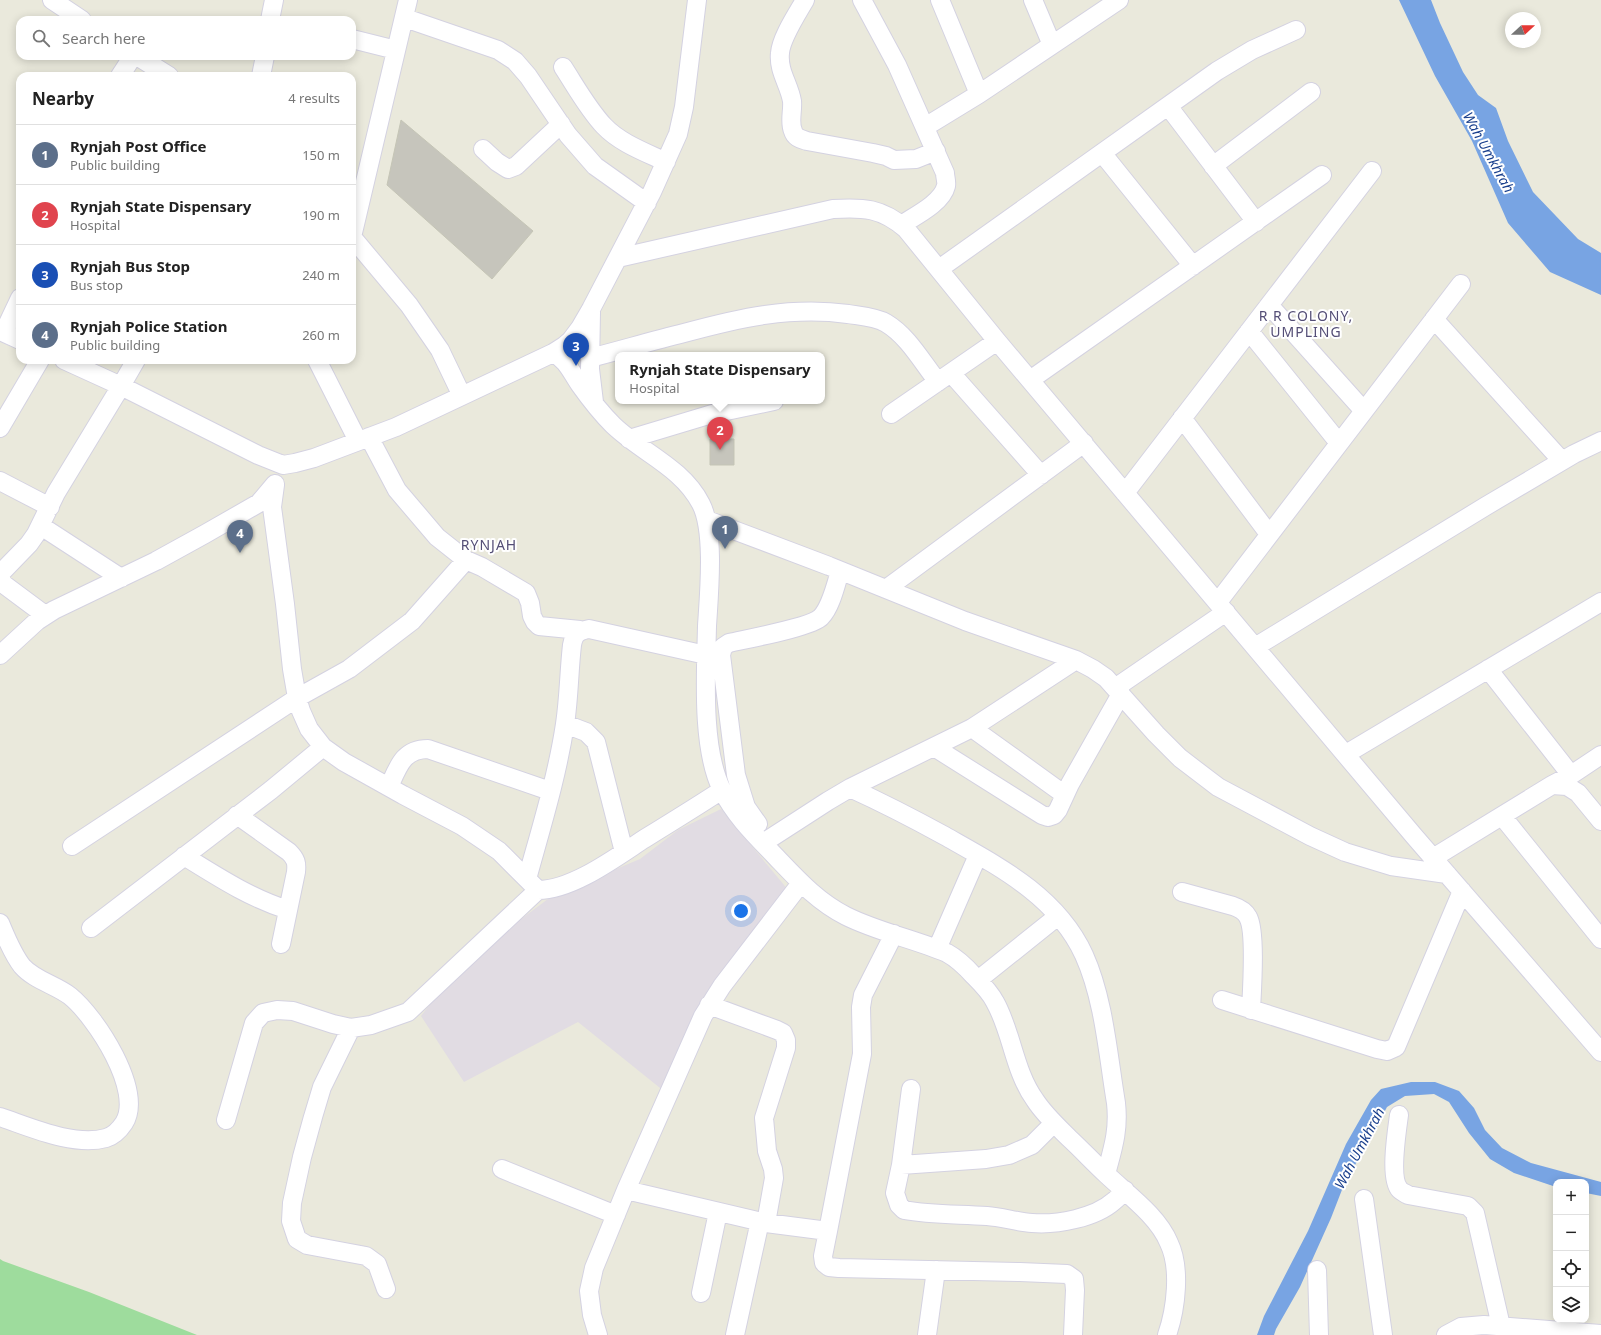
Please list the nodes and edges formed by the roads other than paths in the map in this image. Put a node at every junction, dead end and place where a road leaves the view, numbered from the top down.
1 (52, 0) edge
2 (274, 0) edge
3 (408, 0) edge
4 (697, 0) edge
5 (805, 0) edge
6 (862, 0) edge
7 (940, 0) edge
8 (1033, 0) edge
9 (1119, 0) edge
10 (76, 16) edge
11 (272, 16) edge
12 (405, 18) junction
13 (1296, 30) dead end
14 (356, 40) edge
15 (1052, 45) junction
16 (396, 50) junction
17 (130, 60) edge
18 (143, 60) edge
19 (264, 60) edge
20 (563, 68) dead end
21 (123, 72) edge
22 (162, 72) edge
23 (262, 72) edge
24 (1311, 92) dead end
25 (979, 94) junction
26 (1168, 106) junction
27 (561, 124) junction
28 (925, 127) junction
29 (483, 149) dead end
30 (936, 151) junction
31 (1102, 153) junction
32 (666, 162) junction
33 (1213, 166) junction
34 (1372, 171) dead end
35 (1322, 175) dead end
36 (647, 203) junction
37 (356, 220) edge
38 (1256, 222) junction
39 (901, 225) junction
40 (356, 242) edge
41 (618, 258) junction
42 (1193, 266) junction
43 (939, 269) junction
44 (1461, 284) dead end
45 (16, 305) edge
46 (1269, 305) junction
47 (591, 309) junction
48 (1434, 319) junction
49 (2, 331) edge
50 (1249, 331) junction
51 (16, 338) edge
52 (997, 341) junction
53 (553, 353) junction
54 (590, 358) junction
55 (38, 364) edge
56 (73, 364) edge
57 (134, 364) edge
58 (319, 364) edge
59 (944, 378) junction
60 (1030, 380) junction
61 (121, 386) junction
62 (462, 396) junction
63 (594, 404) junction
64 (760, 404) edge
65 (1364, 411) junction
66 (891, 414) dead end
67 (1182, 418) junction
68 (0, 428) edge
69 (364, 439) junction
70 (629, 439) junction
71 (1601, 441) edge
72 (1084, 443) junction
73 (1339, 443) junction
74 (1562, 461) junction
75 (280, 464) junction
76 (1041, 475) junction
77 (0, 481) edge
78 (275, 485) junction
79 (1125, 492) junction
80 (50, 506) junction
81 (706, 520) junction
82 (40, 526) junction
83 (1269, 534) junction
84 (466, 560) junction
85 (840, 571) junction
86 (121, 578) junction
87 (886, 589) junction
88 (1601, 602) edge
89 (1222, 607) junction
90 (45, 615) junction
91 (580, 630) junction
92 (1255, 647) junction
93 (2, 649) edge
94 (706, 655) junction
95 (1076, 660) junction
96 (1488, 669) junction
97 (1118, 691) junction
98 (297, 698) junction
99 (565, 724) junction
100 (972, 728) junction
101 (323, 747) junction
102 (934, 747) junction
103 (1346, 754) junction
104 (1601, 755) edge
105 (1571, 775) junction
106 (1552, 785) junction
107 (389, 787) junction
108 (850, 788) junction
109 (722, 790) junction
110 (550, 791) junction
111 (1065, 795) junction
112 (237, 815) junction
113 (1502, 816) junction
114 (1601, 820) edge
115 (766, 841) junction
116 (72, 846) dead end
117 (624, 852) junction
118 (978, 855) junction
119 (184, 856) junction
120 (1433, 858) junction
121 (1447, 874) junction
122 (801, 883) junction
123 (532, 885) junction
124 (1462, 891) junction
125 (1182, 892) dead end
126 (288, 910) junction
127 (1058, 916) junction
128 (0, 922) edge
129 (91, 928) dead end
130 (894, 934) junction
131 (1601, 939) edge
132 (281, 944) dead end
133 (936, 949) junction
134 (978, 980) junction
135 (1222, 1000) dead end
136 (709, 1006) junction
137 (1252, 1010) junction
138 (351, 1028) junction
139 (1601, 1052) edge
140 (911, 1089) dead end
141 (1398, 1114) dead end
142 (0, 1117) edge
143 (226, 1120) dead end
144 (1054, 1123) junction
145 (901, 1165) junction
146 (502, 1169) dead end
147 (1106, 1174) junction
148 (626, 1190) junction
149 (1125, 1190) junction
150 (1364, 1199) dead end
151 (718, 1212) junction
152 (616, 1214) junction
153 (763, 1222) junction
154 (828, 1231) junction
155 (936, 1270) junction
156 (1317, 1270) dead end
157 (386, 1289) dead end
158 (701, 1293) dead end
159 (1501, 1326) junction
160 (1458, 1332) edge
161 (1601, 1334) edge
162 (598, 1335) edge
163 (735, 1335) edge
164 (927, 1335) edge
165 (1073, 1335) edge
166 (1167, 1335) edge
167 (1318, 1335) edge
168 (1383, 1335) edge

1 - 10 street
2 - 11 street
3 - 12 street
4 - 32 street
5 - 30 street
6 - 28 street
7 - 25 street
8 - 15 street
9 - 15 street
12 - 16 street
12 - 27 street
13 - 26 street
14 - 16 street
15 - 25 street
16 - 37 street
17 - 21 street
18 - 22 street
19 - 23 street
20 - 32 street
24 - 33 street
25 - 28 street
26 - 31 street
26 - 33 street
27 - 29 street
27 - 36 street
28 - 30 street
30 - 39 street
31 - 42 street
31 - 43 street
32 - 36 street
33 - 38 street
34 - 46 street
35 - 38 street
36 - 41 street
38 - 42 street
39 - 41 street
39 - 43 street
40 - 62 street
41 - 47 street
42 - 60 street
43 - 52 street
44 - 48 street
45 - 49 street
46 - 50 street
46 - 65 street
47 - 53 street
47 - 54 street
48 - 65 street
48 - 74 street
49 - 51 street
50 - 67 street
50 - 73 street
52 - 59 street
52 - 60 street
53 - 62 street
53 - 63 street
54 - 59 street
54 - 63 street
55 - 68 street
56 - 61 street
57 - 61 street
58 - 69 street
59 - 66 street
59 - 76 street
60 - 72 street
61 - 75 street
61 - 80 street
62 - 69 street
63 - 70 street
64 - 70 street
65 - 73 street
67 - 79 street
67 - 83 street
69 - 75 street
69 - 84 street
70 - 81 street
71 - 74 street
72 - 76 street
72 - 79 street
73 - 83 street
74 - 92 street
75 - 78 street
76 - 87 street
77 - 80 street
78 - 86 street
78 - 98 street
79 - 89 street
80 - 82 street
81 - 85 street
81 - 94 street
82 - 86 street
82 - 90 street
83 - 89 street
84 - 91 street
84 - 98 street
85 - 87 street
85 - 115 street
86 - 90 street
87 - 95 street
88 - 96 street
89 - 92 street
89 - 97 street
90 - 93 street
91 - 94 street
91 - 99 street
92 - 103 street
94 - 109 street
95 - 97 street
95 - 100 street
96 - 103 street
96 - 105 street
97 - 111 street
97 - 121 street
98 - 101 street
98 - 116 street
99 - 110 street
99 - 117 street
100 - 102 street
100 - 111 street
101 - 107 street
101 - 112 street
102 - 108 street
102 - 111 street
103 - 120 street
104 - 105 street
105 - 106 street
106 - 113 street
106 - 114 street
107 - 110 street
107 - 123 street
108 - 115 street
108 - 118 street
109 - 115 street
109 - 117 street
110 - 123 street
112 - 119 street
112 - 126 street
113 - 120 street
113 - 131 street
115 - 122 street
117 - 123 street
118 - 127 street
118 - 133 street
119 - 126 street
119 - 129 street
120 - 121 street
121 - 124 street
122 - 130 street
122 - 136 street
123 - 138 street
124 - 137 street
124 - 139 street
125 - 137 street
126 - 132 street
127 - 134 street
127 - 147 street
128 - 142 street
130 - 133 street
130 - 154 street
133 - 134 street
134 - 144 street
135 - 137 street
136 - 148 street
136 - 153 street
138 - 143 street
138 - 157 street
140 - 145 street
141 - 159 street
144 - 145 street
144 - 147 street
145 - 149 street
146 - 152 street
147 - 149 street
148 - 151 street
148 - 152 street
149 - 166 street
150 - 168 street
151 - 153 street
151 - 158 street
152 - 162 street
153 - 154 street
153 - 163 street
154 - 155 street
155 - 164 street
155 - 165 street
156 - 167 street
159 - 160 street
159 - 161 street

